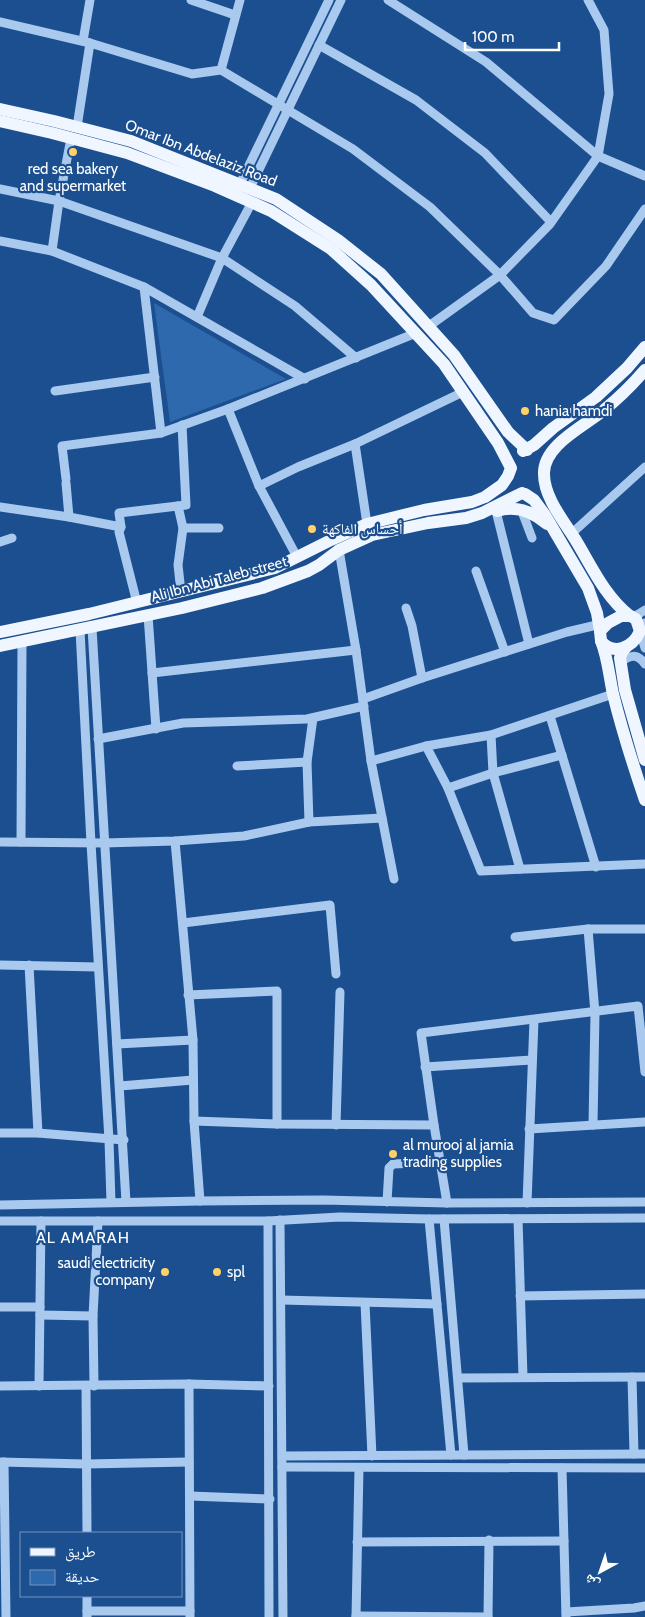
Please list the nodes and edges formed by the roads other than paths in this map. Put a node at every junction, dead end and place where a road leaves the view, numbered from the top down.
1 (90, 0) edge
2 (191, 0) edge
3 (240, 0) edge
4 (329, 0) edge
5 (341, 0) edge
6 (388, 0) edge
7 (588, 0) edge
8 (235, 15) junction
9 (0, 22) edge
10 (86, 42) junction
11 (319, 46) junction
12 (221, 70) junction
13 (278, 105) junction
14 (0, 109) edge
15 (288, 111) junction
16 (0, 121) edge
17 (74, 132) junction
18 (598, 156) junction
19 (645, 176) edge
20 (245, 186) junction
21 (0, 189) edge
22 (59, 200) junction
23 (252, 202) junction
24 (645, 209) edge
25 (551, 222) junction
26 (0, 241) edge
27 (52, 251) junction
28 (222, 258) junction
29 (500, 275) junction
30 (144, 287) junction
31 (197, 317) junction
32 (429, 326) junction
33 (416, 333) junction
34 (645, 346) edge
35 (356, 358) junction
36 (645, 370) edge
37 (155, 377) junction
38 (305, 379) junction
39 (55, 391) dead end
40 (463, 392) junction
41 (228, 409) junction
42 (182, 425) junction
43 (162, 433) junction
44 (355, 444) junction
45 (525, 450) junction
46 (645, 467) edge
47 (511, 468) junction
48 (543, 473) junction
49 (259, 486) junction
50 (524, 494) junction
51 (178, 506) junction
52 (0, 507) edge
53 (521, 509) junction
54 (496, 511) junction
55 (482, 513) junction
56 (69, 517) junction
57 (367, 524) junction
58 (121, 527) junction
59 (182, 528) junction
60 (219, 528) dead end
61 (556, 533) junction
62 (571, 534) junction
63 (12, 538) dead end
64 (532, 538) dead end
65 (0, 542) edge
66 (339, 550) junction
67 (297, 557) junction
68 (476, 571) dead end
69 (181, 592) junction
70 (137, 603) junction
71 (406, 608) dead end
72 (645, 610) edge
73 (148, 615) junction
74 (630, 616) junction
75 (642, 627) edge
76 (86, 629) junction
77 (600, 630) junction
78 (0, 632) edge
79 (22, 643) junction
80 (529, 644) junction
81 (0, 646) edge
82 (626, 647) junction
83 (645, 648) edge
84 (356, 650) junction
85 (505, 652) junction
86 (620, 664) junction
87 (645, 664) edge
88 (152, 673) junction
89 (422, 678) junction
90 (613, 694) junction
91 (364, 703) junction
92 (550, 716) junction
93 (313, 718) junction
94 (156, 729) junction
95 (491, 735) junction
96 (98, 740) junction
97 (426, 746) junction
98 (562, 755) junction
99 (645, 760) edge
100 (372, 761) junction
101 (307, 762) junction
102 (236, 766) dead end
103 (493, 773) junction
104 (448, 788) junction
105 (645, 800) edge
106 (382, 818) junction
107 (309, 822) junction
108 (175, 841) junction
109 (0, 842) edge
110 (21, 842) junction
111 (90, 843) junction
112 (104, 843) junction
113 (645, 864) edge
114 (596, 867) junction
115 (520, 869) junction
116 (394, 879) dead end
117 (183, 923) junction
118 (588, 929) junction
119 (645, 929) edge
120 (515, 937) dead end
121 (0, 965) edge
122 (29, 965) junction
123 (98, 967) junction
124 (336, 974) dead end
125 (340, 992) dead end
126 (188, 995) junction
127 (595, 1013) junction
128 (534, 1020) junction
129 (193, 1040) junction
130 (116, 1044) junction
131 (532, 1060) junction
132 (425, 1067) junction
133 (645, 1072) edge
134 (193, 1080) junction
135 (120, 1086) junction
136 (194, 1121) junction
137 (645, 1122) edge
138 (277, 1124) junction
139 (336, 1125) junction
140 (593, 1125) junction
141 (434, 1126) junction
142 (529, 1129) junction
143 (0, 1133) edge
144 (38, 1133) junction
145 (109, 1140) junction
146 (124, 1140) junction
147 (440, 1162) junction
148 (200, 1201) junction
149 (111, 1202) junction
150 (126, 1202) junction
151 (387, 1202) junction
152 (527, 1202) junction
153 (645, 1202) edge
154 (446, 1203) junction
155 (0, 1205) edge
156 (645, 1218) edge
157 (429, 1219) junction
158 (444, 1219) junction
159 (518, 1219) junction
160 (280, 1220) junction
161 (0, 1221) edge
162 (41, 1221) junction
163 (98, 1221) junction
164 (268, 1221) junction
165 (645, 1294) edge
166 (520, 1296) junction
167 (281, 1300) junction
168 (364, 1302) junction
169 (437, 1304) junction
170 (0, 1306) edge
171 (40, 1311) junction
172 (93, 1316) junction
173 (523, 1377) junction
174 (632, 1377) junction
175 (645, 1377) edge
176 (458, 1378) junction
177 (189, 1384) junction
178 (0, 1386) edge
179 (39, 1386) junction
180 (90, 1386) junction
181 (269, 1386) junction
182 (634, 1454) junction
183 (645, 1454) edge
184 (451, 1455) junction
185 (464, 1455) junction
186 (282, 1456) junction
187 (372, 1456) junction
188 (2, 1462) edge
189 (189, 1462) junction
190 (86, 1464) junction
191 (282, 1468) junction
192 (359, 1468) junction
193 (562, 1468) junction
194 (645, 1468) edge
195 (190, 1496) junction
196 (270, 1499) junction
197 (87, 1532) edge
198 (489, 1540) junction
199 (564, 1540) junction
200 (358, 1542) junction
201 (186, 1546) edge
202 (87, 1597) edge
203 (3, 1603) edge
204 (645, 1606) edge
205 (87, 1614) edge
206 (190, 1614) edge
207 (566, 1615) edge
208 (6, 1617) edge
209 (269, 1617) edge
210 (283, 1617) edge
211 (356, 1617) edge
212 (488, 1617) edge

1 - 10 street
2 - 8 street
3 - 8 street
4 - 13 street
5 - 11 street
6 - 18 street
7 - 18 street
8 - 12 street
9 - 10 street
10 - 12 street
10 - 17 street
11 - 15 street
11 - 25 street
12 - 13 street
13 - 15 street
13 - 20 street
14 - 17 main road, Omar Ibn Abdelaziz Road
15 - 20 street
15 - 29 street
16 - 17 main road, Omar Ibn Abdelaziz Road
17 - 20 main road, Omar Ibn Abdelaziz Road
17 - 22 street
17 - 23 main road, Omar Ibn Abdelaziz Road
18 - 19 street
18 - 25 street
20 - 32 main road, Omar Ibn Abdelaziz Road
21 - 22 street
22 - 27 street
22 - 28 street
23 - 28 street
23 - 33 main road, Omar Ibn Abdelaziz Road
24 - 29 street
25 - 29 street
26 - 27 street
27 - 30 street
28 - 31 street
28 - 35 street
29 - 32 street
30 - 31 street
30 - 37 street
31 - 38 street
32 - 45 main road, Omar Ibn Abdelaziz Road
33 - 35 street
33 - 40 main road, Omar Ibn Abdelaziz Road
34 - 45 main road
35 - 38 street
36 - 48 main road
37 - 39 street
37 - 43 street
38 - 41 street
40 - 44 street
40 - 47 main road, Omar Ibn Abdelaziz Road
41 - 42 street
41 - 49 street
42 - 43 street
42 - 51 street
43 - 56 street
44 - 49 street
44 - 57 street
45 - 47 main road
45 - 48 main road
46 - 62 street
47 - 50 main road
47 - 57 main road, Ali Ibn Abi Taleb street
48 - 50 main road
48 - 62 main road
49 - 67 street
50 - 55 main road, Ali Ibn Abi Taleb street
50 - 61 main road
51 - 58 street
51 - 59 street
52 - 56 street
53 - 54 main road
53 - 61 main road
53 - 64 street
54 - 55 main road
54 - 80 street
55 - 66 main road, Ali Ibn Abi Taleb street
56 - 58 street
57 - 67 main road, Ali Ibn Abi Taleb street
58 - 70 street
59 - 60 street
59 - 69 street
61 - 77 main road
62 - 74 main road
63 - 65 street
66 - 73 main road, Ali Ibn Abi Taleb street
66 - 84 street
67 - 69 main road, Ali Ibn Abi Taleb street
68 - 85 street
69 - 70 main road, Ali Ibn Abi Taleb street
70 - 78 main road, Ali Ibn Abi Taleb street
71 - 89 street
72 - 74 street
73 - 76 main road, Ali Ibn Abi Taleb street
73 - 88 street
74 - 75 main road
74 - 77 main road
75 - 82 main road
75 - 83 street
76 - 79 main road, Ali Ibn Abi Taleb street
76 - 96 street
76 - 111 street
77 - 80 street
77 - 82 main road
77 - 90 main road
79 - 81 main road, Ali Ibn Abi Taleb street
79 - 110 street
80 - 85 street
82 - 86 main road
84 - 88 street
84 - 91 street
85 - 89 street
86 - 87 street
86 - 99 main road
88 - 94 street
89 - 91 street
90 - 92 street
90 - 105 main road
91 - 93 street
91 - 100 street
92 - 95 street
92 - 98 street
93 - 94 street
93 - 101 street
94 - 96 street
95 - 97 street
95 - 103 street
96 - 112 street
97 - 100 street
97 - 104 street
98 - 103 street
98 - 114 street
100 - 106 street
101 - 102 street
101 - 107 street
103 - 104 street
103 - 115 street
104 - 115 street
106 - 107 street
106 - 116 street
107 - 108 street
108 - 112 street
108 - 117 street
109 - 110 street
110 - 111 street
111 - 112 street
111 - 123 street
112 - 130 street
113 - 114 street
114 - 115 street
117 - 124 street
117 - 126 street
118 - 119 street
118 - 120 street
118 - 127 street
121 - 122 street
122 - 123 street
122 - 144 street
123 - 145 street
125 - 139 street
126 - 129 street
126 - 138 street
127 - 128 street
127 - 133 street
127 - 140 street
128 - 131 street
128 - 132 street
129 - 130 street
129 - 134 street
130 - 135 street
131 - 132 street
131 - 142 street
132 - 141 street
134 - 135 street
134 - 136 street
135 - 146 street
136 - 138 street
136 - 148 street
137 - 140 street
138 - 139 street
139 - 141 street
140 - 142 street
141 - 147 street
142 - 152 street
143 - 144 street
144 - 145 street
145 - 146 street
145 - 149 street
146 - 150 street
147 - 151 street
147 - 154 street
148 - 150 street
148 - 151 street
149 - 150 street
149 - 155 street
151 - 154 street
152 - 153 street
152 - 154 street
156 - 159 street
157 - 158 street
157 - 160 street
157 - 169 street
158 - 159 street
158 - 176 street
159 - 166 street
160 - 164 street
160 - 167 street
161 - 162 street
162 - 163 street
162 - 171 street
163 - 164 street
163 - 172 street
164 - 181 street
165 - 166 street
166 - 173 street
167 - 168 street
167 - 186 street
168 - 169 street
168 - 187 street
169 - 184 street
170 - 171 street
171 - 172 street
171 - 179 street
172 - 180 street
173 - 174 street
173 - 176 street
174 - 175 street
174 - 182 street
176 - 185 street
177 - 180 street
177 - 181 street
177 - 189 street
178 - 179 street
179 - 180 street
180 - 190 street
181 - 196 street
182 - 183 street
182 - 185 street
184 - 185 street
184 - 187 street
186 - 187 street
186 - 191 street
188 - 190 street
188 - 203 street
189 - 190 street
189 - 195 street
190 - 197 street
191 - 192 street
191 - 210 street
192 - 193 street
192 - 200 street
193 - 194 street
193 - 199 street
195 - 196 street
195 - 201 street
196 - 209 street
198 - 199 street
198 - 200 street
198 - 212 street
199 - 207 street
200 - 211 street
201 - 206 street
202 - 205 street
203 - 208 street
204 - 207 street
205 - 206 street
211 - 212 street

